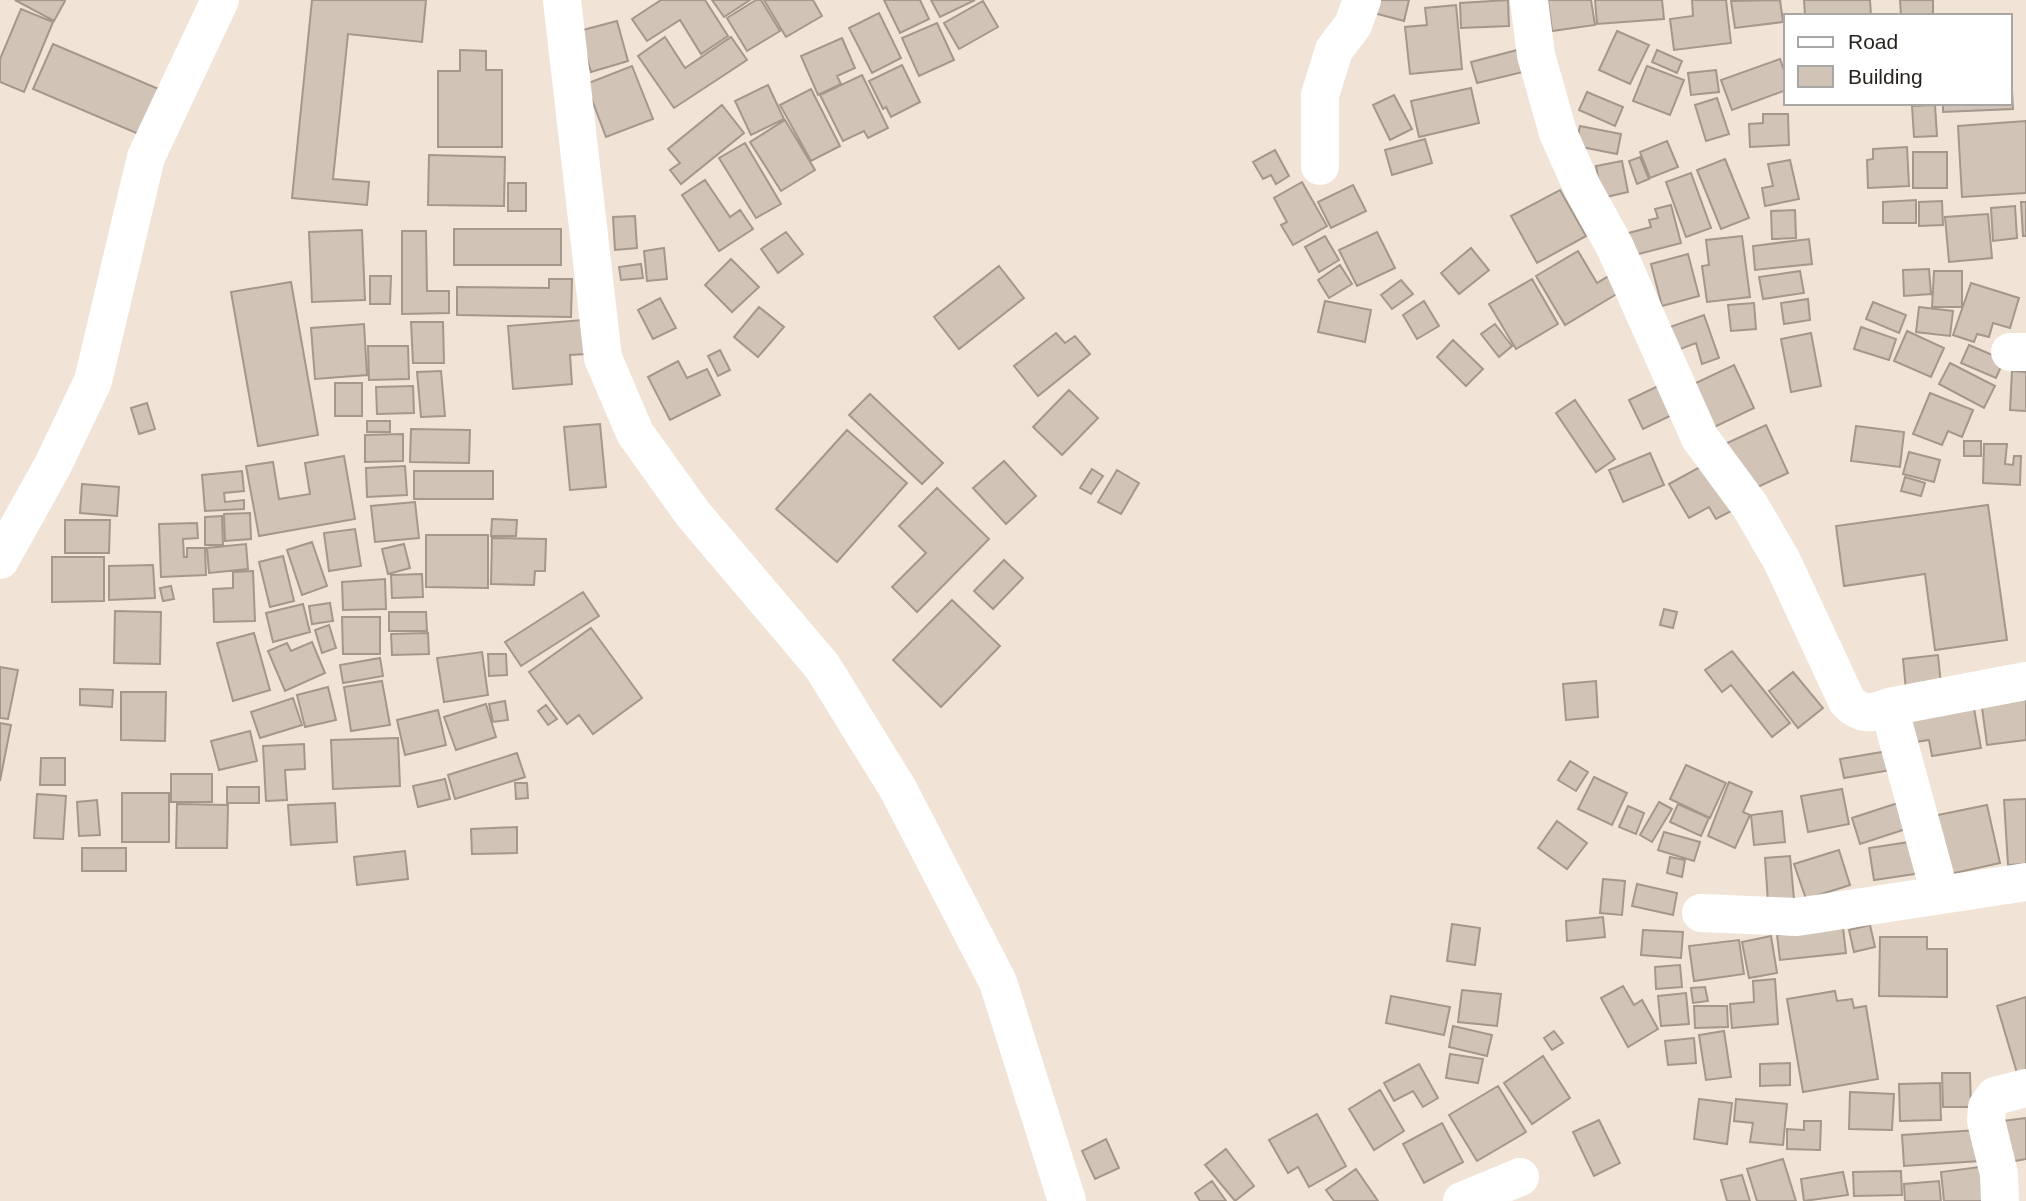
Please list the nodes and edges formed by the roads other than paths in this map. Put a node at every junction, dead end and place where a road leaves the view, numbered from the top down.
1 (220, 0) edge
2 (562, 0) edge
3 (1362, 0) edge
4 (1529, 0) edge
5 (1320, 166) dead end
6 (0, 560) edge
7 (2026, 681) edge
8 (1889, 707) junction
9 (2026, 882) edge
10 (1940, 894) junction
11 (1701, 913) dead end
12 (2026, 1088) edge
13 (1520, 1177) dead end
14 (1067, 1201) edge
15 (1462, 1201) edge
16 (2000, 1201) edge

1 - 6 street
2 - 14 street
3 - 5 street
4 - 8 street
7 - 8 street
8 - 10 street
9 - 10 street
10 - 11 street
12 - 16 street
13 - 15 street

